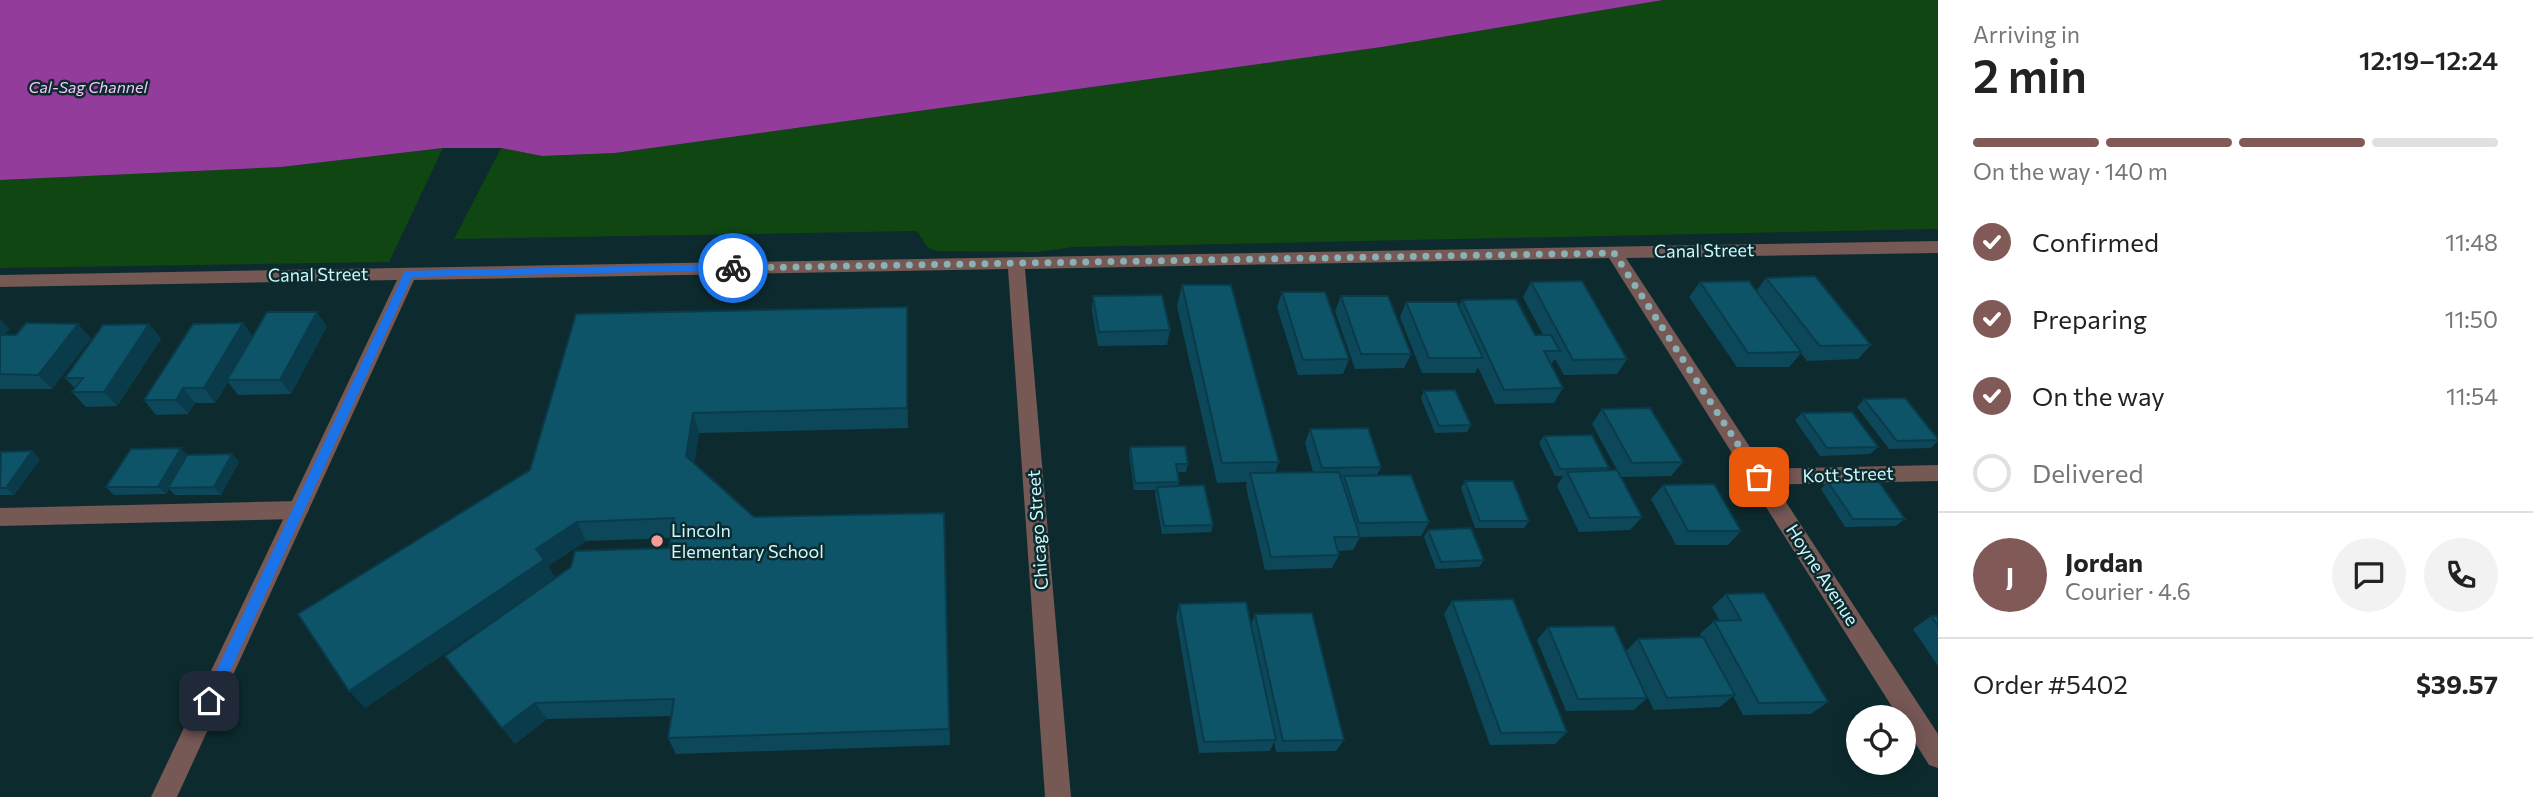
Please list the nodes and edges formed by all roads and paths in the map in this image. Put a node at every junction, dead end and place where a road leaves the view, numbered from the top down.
1 (1938, 247) edge
2 (1614, 253) junction
3 (1016, 263) junction
4 (408, 274) junction
5 (0, 282) edge
6 (1938, 472) edge
7 (1759, 477) junction
8 (298, 510) junction
9 (0, 517) edge
10 (1938, 756) edge
11 (164, 797) edge
12 (1058, 797) edge

1 - 2 street, Canal Street
2 - 3 street, Canal Street
2 - 7 street, Hoyne Avenue
3 - 4 street, Canal Street
3 - 12 street, Chicago Street
4 - 5 street, Canal Street
4 - 8 street
6 - 7 street, Kott Street
7 - 10 street, Hoyne Avenue
8 - 9 street
8 - 11 street

